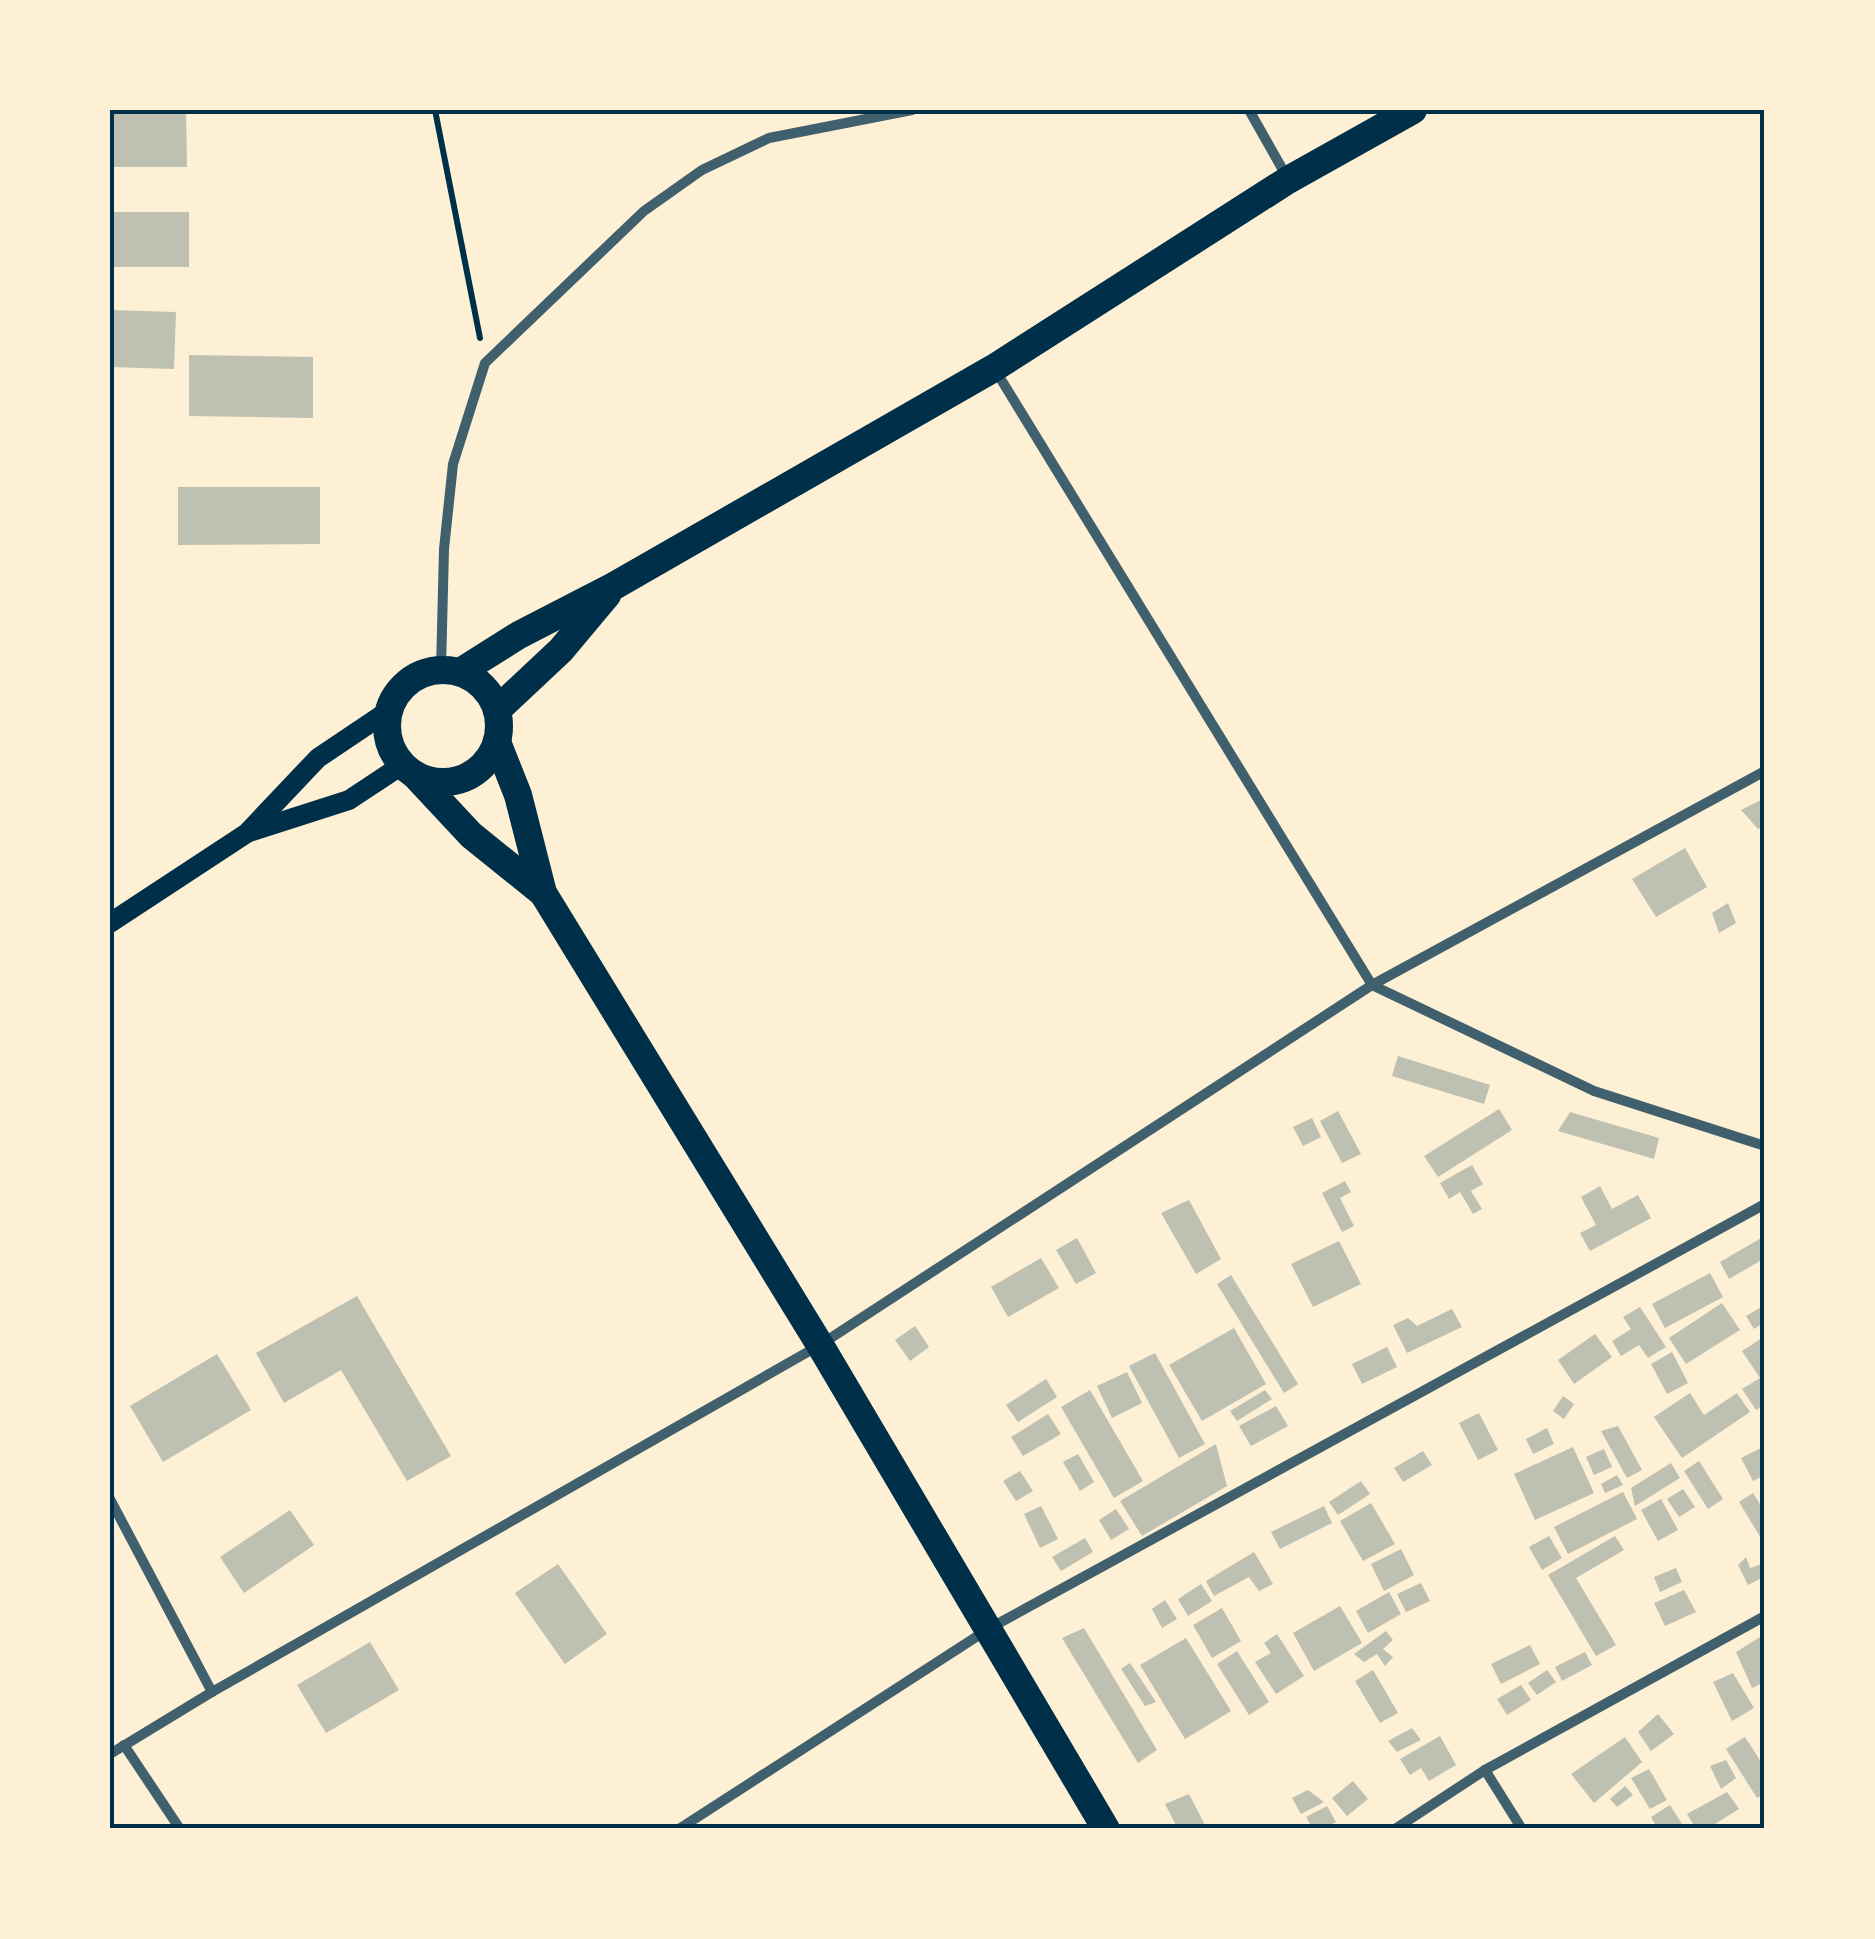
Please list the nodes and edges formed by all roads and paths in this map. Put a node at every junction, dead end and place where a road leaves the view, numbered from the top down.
1 (435, 110) edge
2 (912, 110) edge
3 (1250, 110) edge
4 (1414, 110) edge
5 (1288, 180) junction
6 (485, 363) junction
7 (994, 368) junction
8 (614, 586) junction
9 (450, 671) junction
10 (388, 710) junction
11 (497, 710) junction
12 (497, 742) junction
13 (408, 769) junction
14 (1765, 771) edge
15 (247, 833) junction
16 (542, 892) junction
17 (110, 923) edge
18 (1372, 985) junction
19 (1765, 1146) edge
20 (1765, 1204) edge
21 (820, 1344) junction
22 (110, 1499) edge
23 (1765, 1616) edge
24 (990, 1628) junction
25 (212, 1692) junction
26 (124, 1745) junction
27 (110, 1754) edge
28 (1486, 1770) junction
29 (180, 1829) edge
30 (679, 1829) edge
31 (1106, 1829) edge
32 (1396, 1829) edge
33 (1522, 1829) edge

1 - 6 path
2 - 6 street
3 - 5 street
4 - 5 highway
5 - 7 highway
6 - 9 street
7 - 8 highway
7 - 18 street
8 - 9 highway
8 - 11 highway
9 - 10 highway
9 - 11 highway
10 - 13 highway
10 - 15 main road
11 - 12 highway
12 - 13 highway
12 - 16 highway
13 - 15 main road
13 - 16 highway
14 - 18 street
15 - 17 main road
16 - 21 highway
18 - 19 street
18 - 21 street
20 - 24 street
21 - 24 highway
21 - 25 street
22 - 25 street
23 - 28 street
24 - 30 street
24 - 31 highway
25 - 26 street
26 - 27 street
26 - 29 street
28 - 32 street
28 - 33 street

